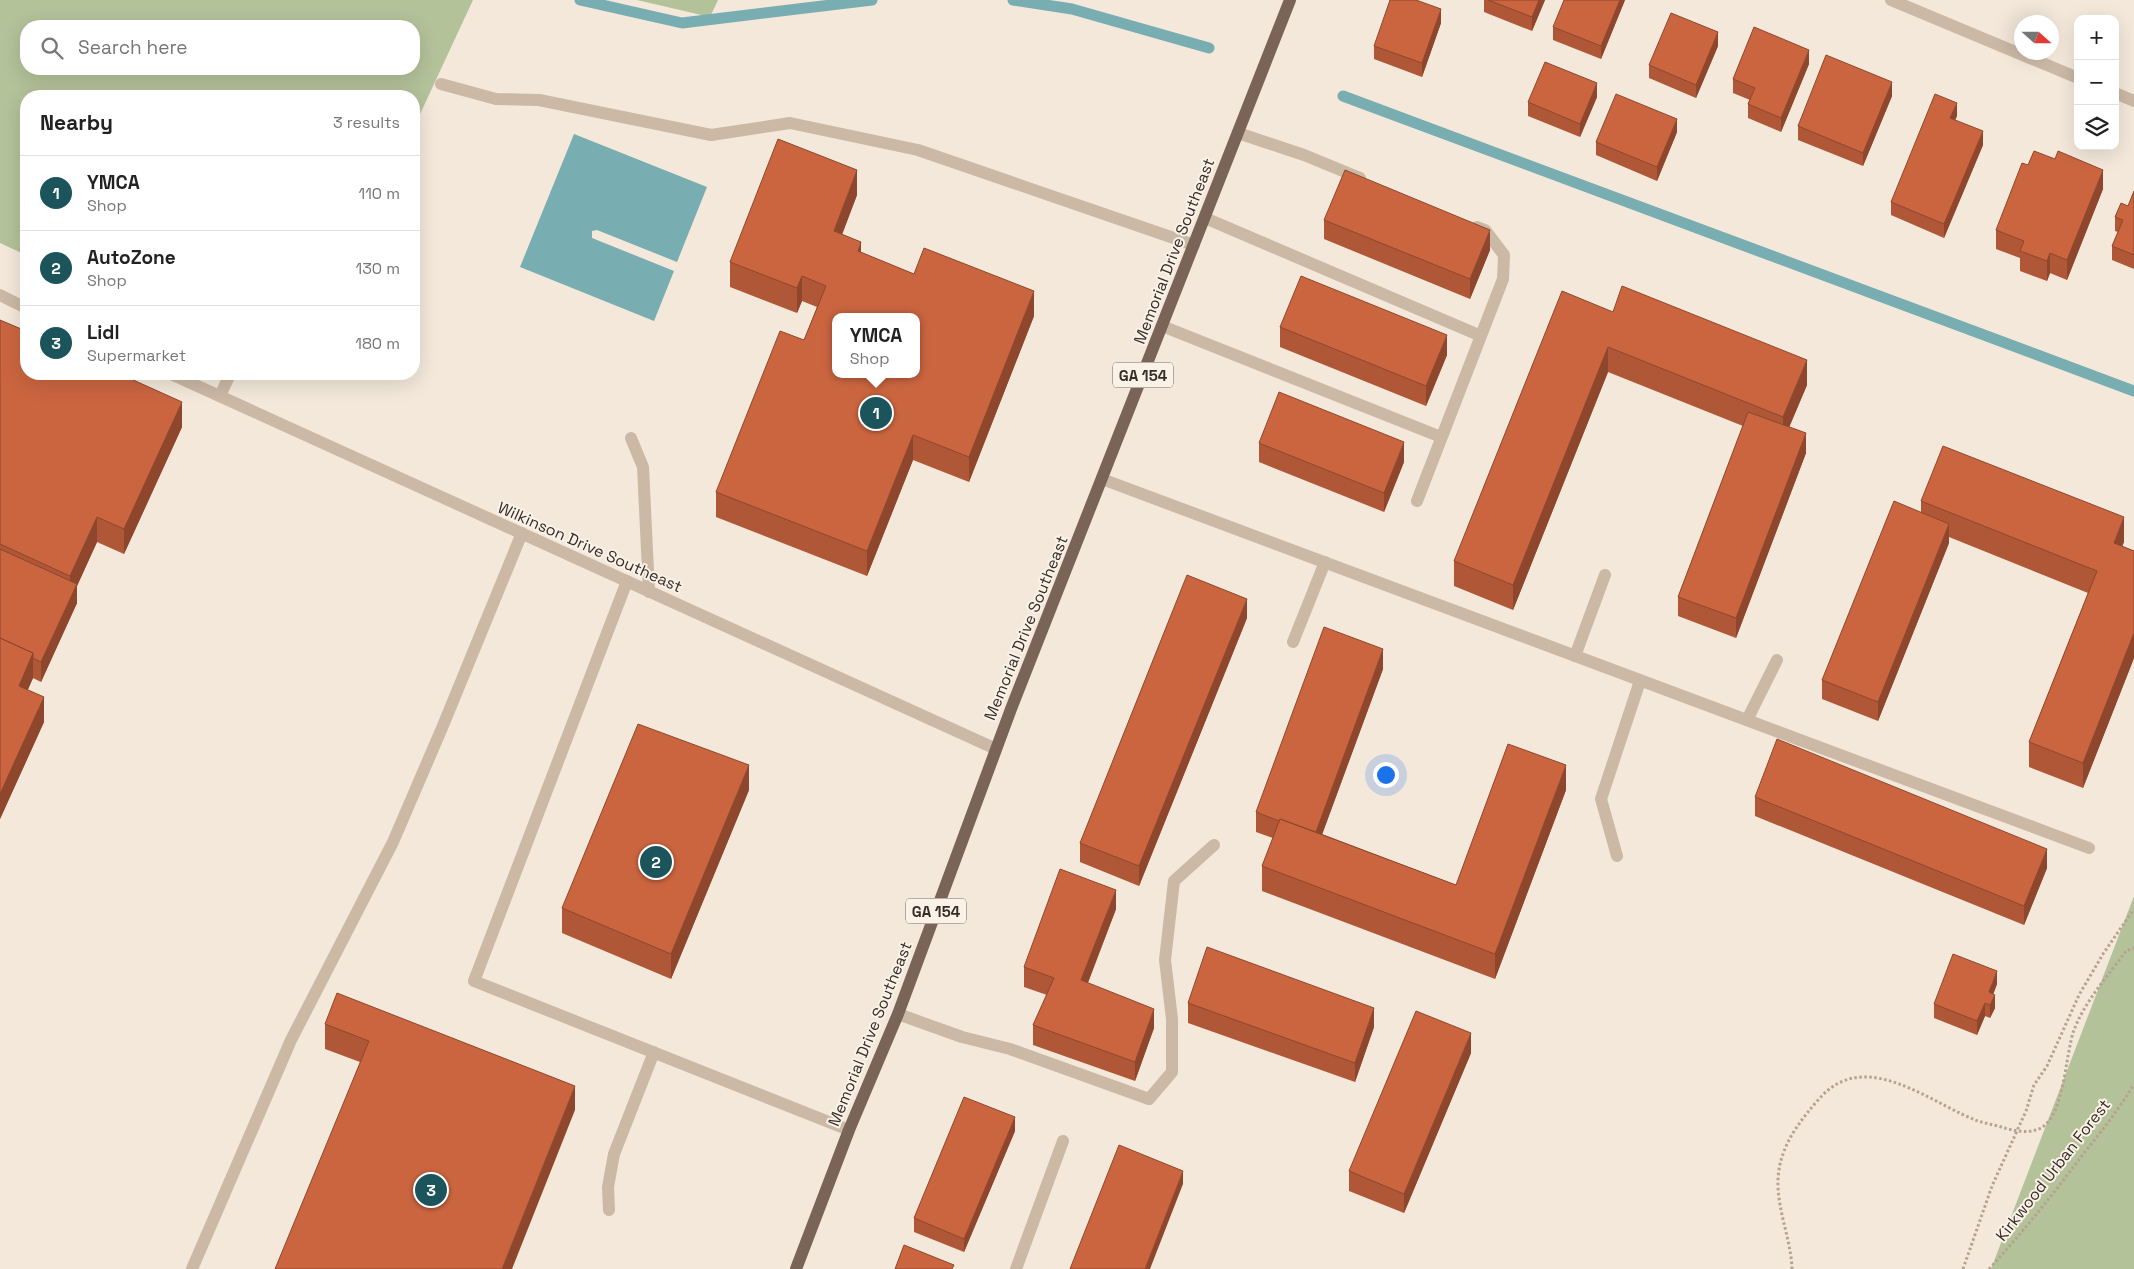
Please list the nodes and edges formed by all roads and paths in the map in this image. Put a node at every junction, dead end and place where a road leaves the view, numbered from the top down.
1 (1290, 0) edge
2 (1891, 0) edge
3 (2074, 76) edge
4 (441, 84) dead end
5 (2119, 95) edge
6 (2134, 101) edge
7 (1238, 133) junction
8 (1367, 181) edge
9 (1204, 218) junction
10 (1467, 223) edge
11 (1194, 245) junction
12 (0, 295) edge
13 (20, 305) edge
14 (1162, 326) junction
15 (1481, 336) junction
16 (184, 380) edge
17 (227, 380) edge
18 (220, 396) junction
19 (631, 438) dead end
20 (1442, 438) junction
21 (1102, 479) junction
22 (1417, 501) dead end
23 (522, 533) junction
24 (1325, 562) junction
25 (1606, 575) dead end
26 (626, 581) junction
27 (650, 592) junction
28 (1293, 642) dead end
29 (1575, 656) junction
30 (1777, 660) dead end
31 (1640, 680) junction
32 (1747, 720) junction
33 (996, 749) junction
34 (1214, 845) dead end
35 (2089, 848) dead end
36 (1617, 856) dead end
37 (2134, 909) edge
38 (2134, 948) edge
39 (898, 1014) junction
40 (654, 1052) junction
41 (2134, 1084) edge
42 (849, 1130) junction
43 (2017, 1131) junction
44 (1062, 1141) dead end
45 (609, 1210) dead end
46 (192, 1269) edge
47 (796, 1269) edge
48 (1016, 1269) edge
49 (1792, 1269) edge
50 (1963, 1269) edge
51 (1989, 1269) edge

1 - 7 main road, Memorial Drive Southeast / GA 154
2 - 3 street
4 - 11 street
5 - 6 street
7 - 8 street
7 - 9 main road, Memorial Drive Southeast / GA 154
9 - 11 main road, Memorial Drive Southeast / GA 154
9 - 15 street
10 - 15 street
11 - 14 main road, Memorial Drive Southeast / GA 154
12 - 13 street
14 - 20 street
14 - 21 main road, Memorial Drive Southeast / GA 154
15 - 20 street
16 - 18 street, Wilkinson Drive Southeast
17 - 18 street
18 - 23 street, Wilkinson Drive Southeast
19 - 27 street
20 - 22 street
21 - 24 street
21 - 33 main road, Memorial Drive Southeast / GA 154
23 - 26 street, Wilkinson Drive Southeast
23 - 46 street
24 - 28 street
24 - 29 street
25 - 29 street
26 - 27 street, Wilkinson Drive Southeast
26 - 40 street
27 - 33 street, Wilkinson Drive Southeast
29 - 31 street
30 - 32 street
31 - 32 street
31 - 36 street
32 - 35 street
33 - 39 main road, Memorial Drive Southeast / GA 154
34 - 39 street
37 - 43 path, Kirkwood Urban Forest
38 - 43 path
39 - 42 main road, Memorial Drive Southeast / GA 154
40 - 42 street
40 - 45 street
41 - 51 path, Kirkwood Urban Forest
42 - 47 main road, Memorial Drive Southeast / GA 154
43 - 49 path
43 - 50 path, Kirkwood Urban Forest
44 - 48 street

